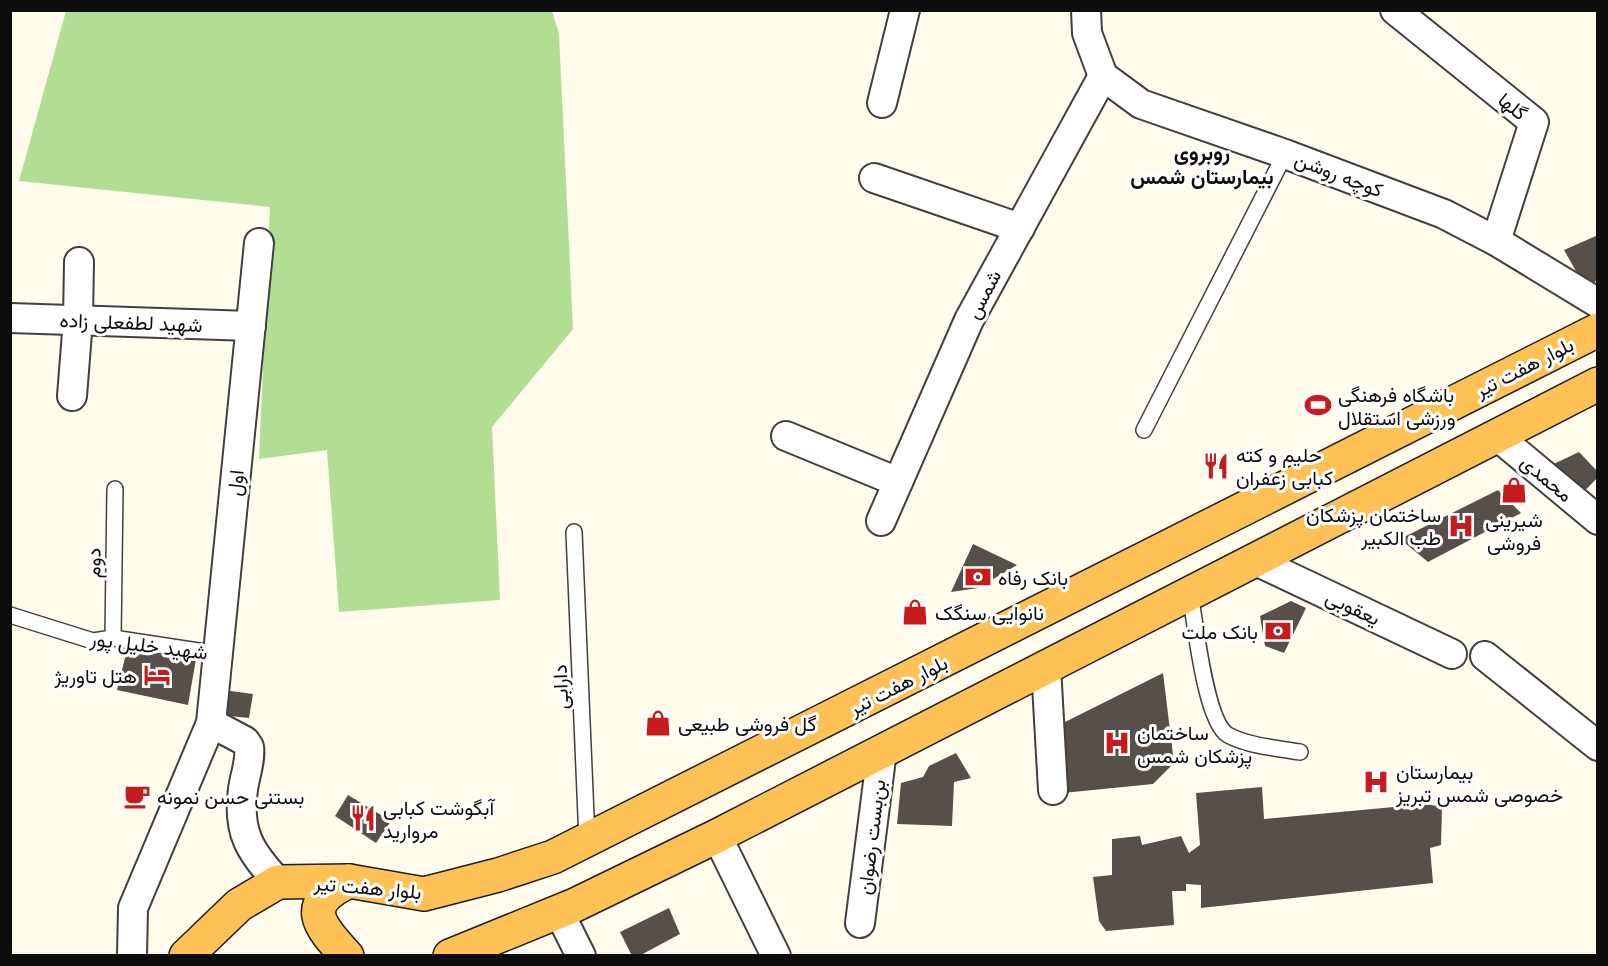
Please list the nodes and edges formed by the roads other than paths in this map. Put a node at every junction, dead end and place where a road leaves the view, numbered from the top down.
1 (904, 10) edge
2 (1395, 10) edge
3 (1091, 18) edge
4 (1103, 76) junction
5 (882, 103) dead end
6 (1285, 154) junction
7 (874, 178) dead end
8 (1020, 228) junction
9 (1496, 241) junction
10 (259, 243) dead end
11 (79, 262) dead end
12 (1598, 303) edge
13 (10, 318) edge
14 (78, 320) junction
15 (251, 326) junction
16 (1598, 330) edge
17 (1598, 384) edge
18 (72, 396) dead end
19 (1144, 430) dead end
20 (1497, 435) junction
21 (786, 436) dead end
22 (898, 482) junction
23 (115, 489) dead end
24 (1598, 520) edge
25 (881, 521) dead end
26 (574, 532) dead end
27 (1254, 560) junction
28 (1190, 593) junction
29 (10, 615) edge
30 (113, 638) junction
31 (218, 654) junction
32 (1452, 654) dead end
33 (1485, 656) dead end
34 (1046, 667) junction
35 (211, 723) junction
36 (1594, 738) edge
37 (882, 751) junction
38 (1300, 752) dead end
39 (1053, 790) dead end
40 (717, 836) junction
41 (587, 840) junction
42 (349, 881) junction
43 (278, 882) junction
44 (559, 912) junction
45 (860, 923) dead end
46 (132, 956) edge
47 (186, 956) edge
48 (347, 956) edge
49 (450, 956) edge
50 (581, 956) edge
51 (776, 956) edge

1 - 5 street
2 - 9 street, گلها
3 - 4 street
4 - 6 street, کوچه روشن
4 - 8 street, شمس
6 - 9 street, کوچه روشن
6 - 19 lane
7 - 8 street
8 - 22 street, شمس
9 - 12 street, کوچه روشن
10 - 15 street, اول
11 - 14 street
13 - 14 street, شهید لطفعلی زاده
14 - 15 street, شهید لطفعلی زاده
14 - 18 street
15 - 31 street, اول
16 - 41 highway, بلوار هفت تیر
17 - 20 highway
20 - 24 street, محمدی
20 - 27 highway
21 - 22 street
22 - 25 street, شمس
23 - 30 lane, دوم
26 - 41 lane, دارابی
27 - 28 highway
27 - 32 street, یعقوبی
28 - 34 highway
28 - 38 lane
29 - 30 lane, شهید خلیل پور
30 - 31 lane, شهید خلیل پور
31 - 35 street, اول
33 - 36 street
34 - 37 highway
34 - 39 street
35 - 43 street
35 - 46 street, اول
37 - 40 highway
37 - 45 street, بن‌بست رضوان
40 - 44 highway
40 - 51 street
41 - 42 highway, بلوار هفت تیر
42 - 43 highway, بلوار هفت تیر
42 - 48 highway
43 - 47 highway, بلوار هفت تیر
44 - 49 highway
44 - 50 street

